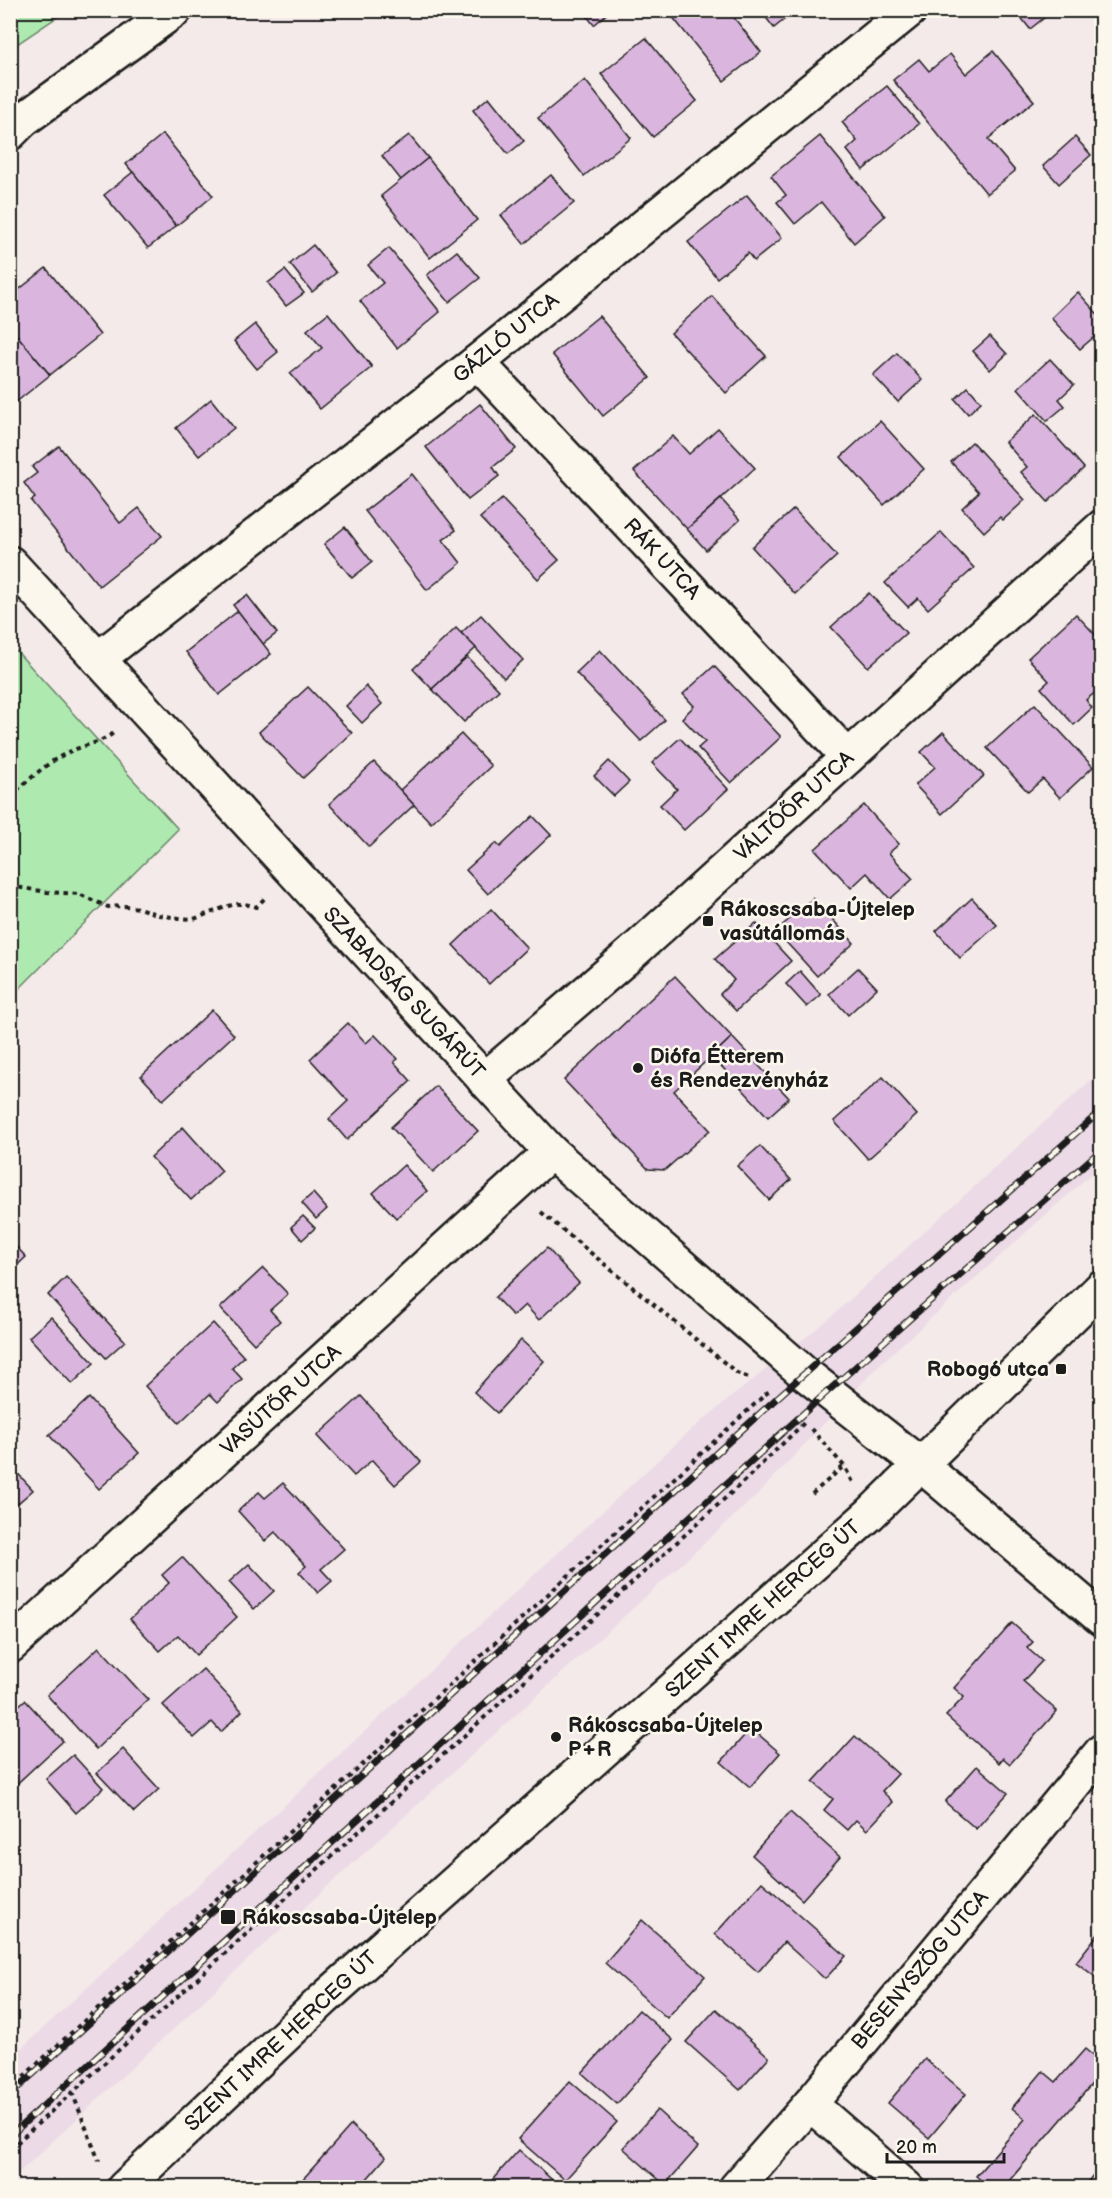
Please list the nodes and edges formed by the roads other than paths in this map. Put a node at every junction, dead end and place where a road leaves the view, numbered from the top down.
1 (175, 10) edge
2 (910, 10) edge
3 (10, 133) edge
4 (477, 362) junction
5 (1101, 527) edge
6 (10, 563) edge
7 (98, 659) junction
8 (848, 757) junction
9 (484, 1080) junction
10 (551, 1152) junction
11 (1101, 1287) edge
12 (921, 1466) junction
13 (1101, 1619) edge
14 (10, 1646) edge
15 (1101, 1751) edge
16 (810, 2104) junction
17 (113, 2177) edge
18 (736, 2187) edge
19 (907, 2187) edge

1 - 3 street
2 - 4 street, GÁZLÓ UTCA
4 - 7 street, GÁZLÓ UTCA
4 - 8 street, RÁK UTCA
5 - 8 street, VÁLTÓŐR UTCA
6 - 7 street, SZABADSÁG SUGÁRÚT
7 - 9 street, SZABADSÁG SUGÁRÚT
8 - 9 street, VÁLTÓŐR UTCA
9 - 10 street, SZABADSÁG SUGÁRÚT
10 - 12 street, SZABADSÁG SUGÁRÚT
10 - 14 street, VASÚTŐR UTCA
11 - 12 street, SZENT IMRE HERCEG ÚT
12 - 13 street
12 - 17 street, SZENT IMRE HERCEG ÚT
15 - 16 street, BESENYSZÖG UTCA
16 - 18 street, BESENYSZÖG UTCA
16 - 19 street

